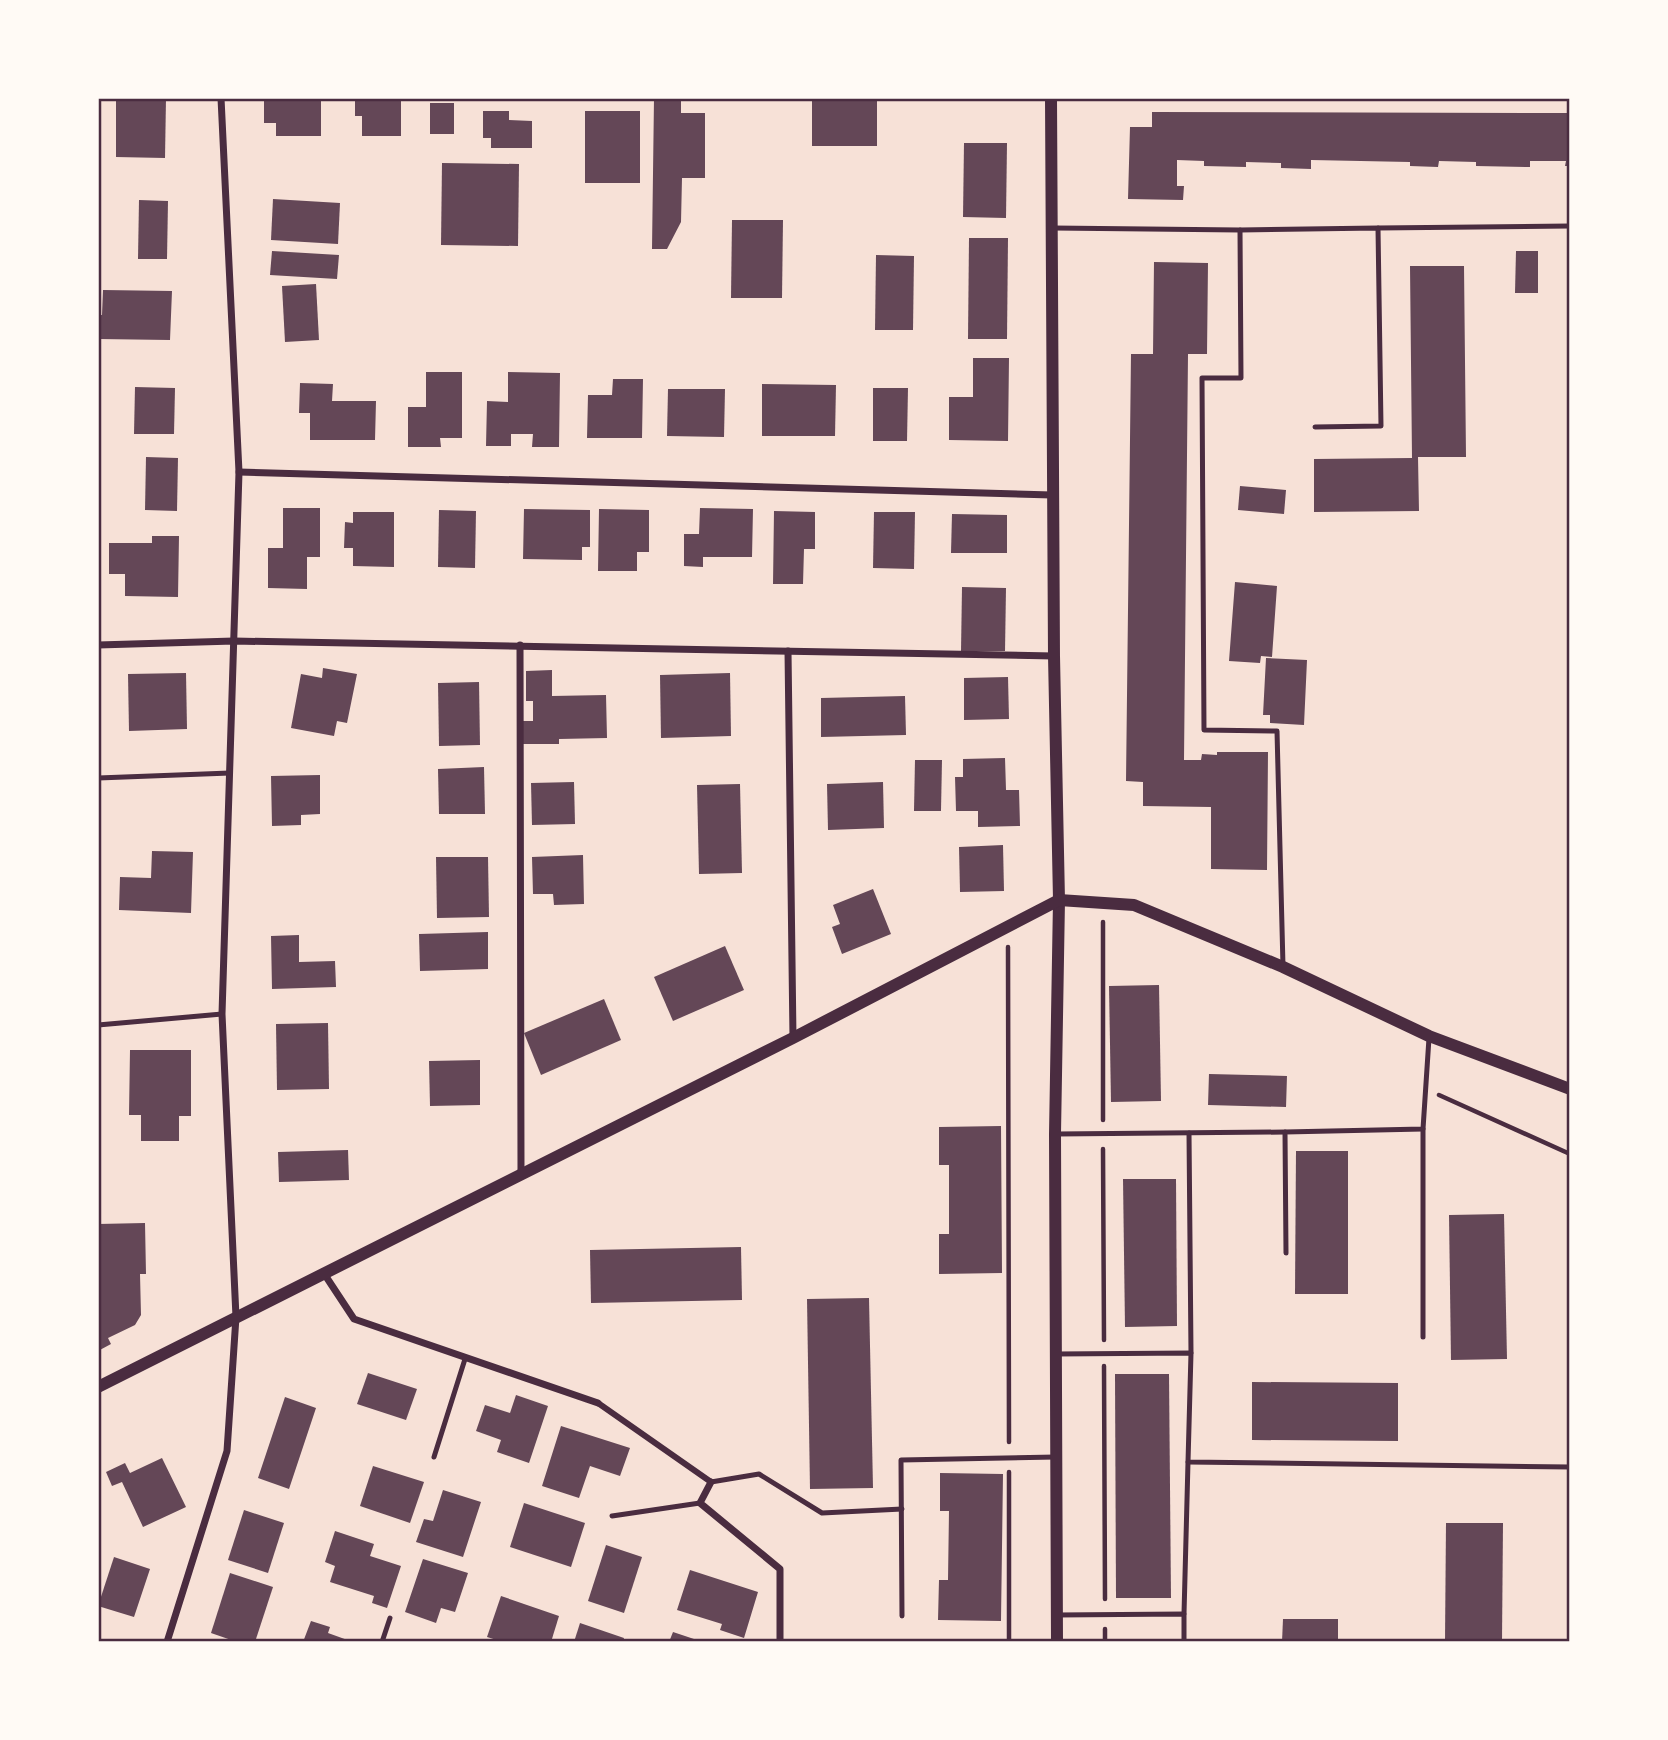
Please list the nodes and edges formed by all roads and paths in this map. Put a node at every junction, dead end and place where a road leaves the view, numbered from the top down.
1 (221, 98) edge
2 (1051, 98) edge
3 (1570, 226) edge
4 (1050, 228) junction
5 (1378, 228) junction
6 (1240, 230) junction
7 (1315, 427) dead end
8 (239, 472) junction
9 (1052, 495) junction
10 (234, 641) junction
11 (98, 645) edge
12 (520, 645) junction
13 (788, 651) junction
14 (1054, 656) junction
15 (230, 773) junction
16 (98, 778) edge
17 (1059, 900) junction
18 (1103, 903) junction
19 (1008, 925) junction
20 (1283, 967) junction
21 (222, 1014) junction
22 (98, 1025) edge
23 (1429, 1036) junction
24 (793, 1038) junction
25 (1426, 1088) junction
26 (1570, 1089) edge
27 (1423, 1129) junction
28 (1285, 1132) junction
29 (1189, 1133) junction
30 (1055, 1134) junction
31 (1103, 1134) junction
32 (1570, 1154) edge
33 (521, 1172) junction
34 (1286, 1253) dead end
35 (323, 1272) junction
36 (236, 1317) junction
37 (1423, 1337) dead end
38 (1104, 1353) junction
39 (1191, 1353) junction
40 (1056, 1354) junction
41 (465, 1359) junction
42 (98, 1387) edge
43 (597, 1403) joint
44 (434, 1457) dead end
45 (1056, 1457) junction
46 (1009, 1458) junction
47 (1188, 1462) junction
48 (1570, 1467) edge
49 (711, 1482) junction
50 (700, 1503) junction
51 (902, 1509) junction
52 (612, 1516) dead end
53 (1105, 1614) junction
54 (1184, 1614) junction
55 (1057, 1615) junction
56 (902, 1616) dead end
57 (390, 1618) dead end
58 (167, 1642) edge
59 (382, 1642) edge
60 (780, 1642) edge
61 (1009, 1642) edge
62 (1057, 1642) edge
63 (1105, 1642) edge
64 (1184, 1642) edge

1 - 8 street
2 - 4 street
3 - 5 lane
4 - 6 lane
4 - 9 street
5 - 6 lane
5 - 7 lane
6 - 20 lane
8 - 9 street
8 - 10 street
9 - 14 street
10 - 11 street
10 - 12 street
10 - 15 street
12 - 13 street
12 - 33 street
13 - 14 street
13 - 24 street
14 - 17 street
15 - 16 lane
15 - 21 street
17 - 18 street
17 - 19 street
17 - 30 street
18 - 20 street
18 - 31 path
19 - 24 street
19 - 46 path
20 - 23 street
21 - 22 lane
21 - 36 street
23 - 25 lane
23 - 26 street
24 - 33 street
25 - 27 lane
25 - 32 path
27 - 28 lane
27 - 37 lane
28 - 29 lane
28 - 34 lane
29 - 31 lane
29 - 39 lane
30 - 31 lane
30 - 40 street
31 - 38 path
33 - 35 street
35 - 36 street
35 - 41 street
36 - 42 street
36 - 58 street
38 - 39 lane
38 - 40 lane
38 - 53 path
39 - 47 lane
40 - 45 street
41 - 43 street
41 - 44 lane
43 - 49 street
45 - 46 lane
45 - 55 street
46 - 51 lane
46 - 61 path
47 - 48 lane
47 - 54 lane
49 - 50 street
49 - 51 lane
50 - 52 lane
50 - 60 street
51 - 56 lane
53 - 54 lane
53 - 55 lane
53 - 63 path
54 - 64 lane
55 - 62 street
57 - 59 lane

